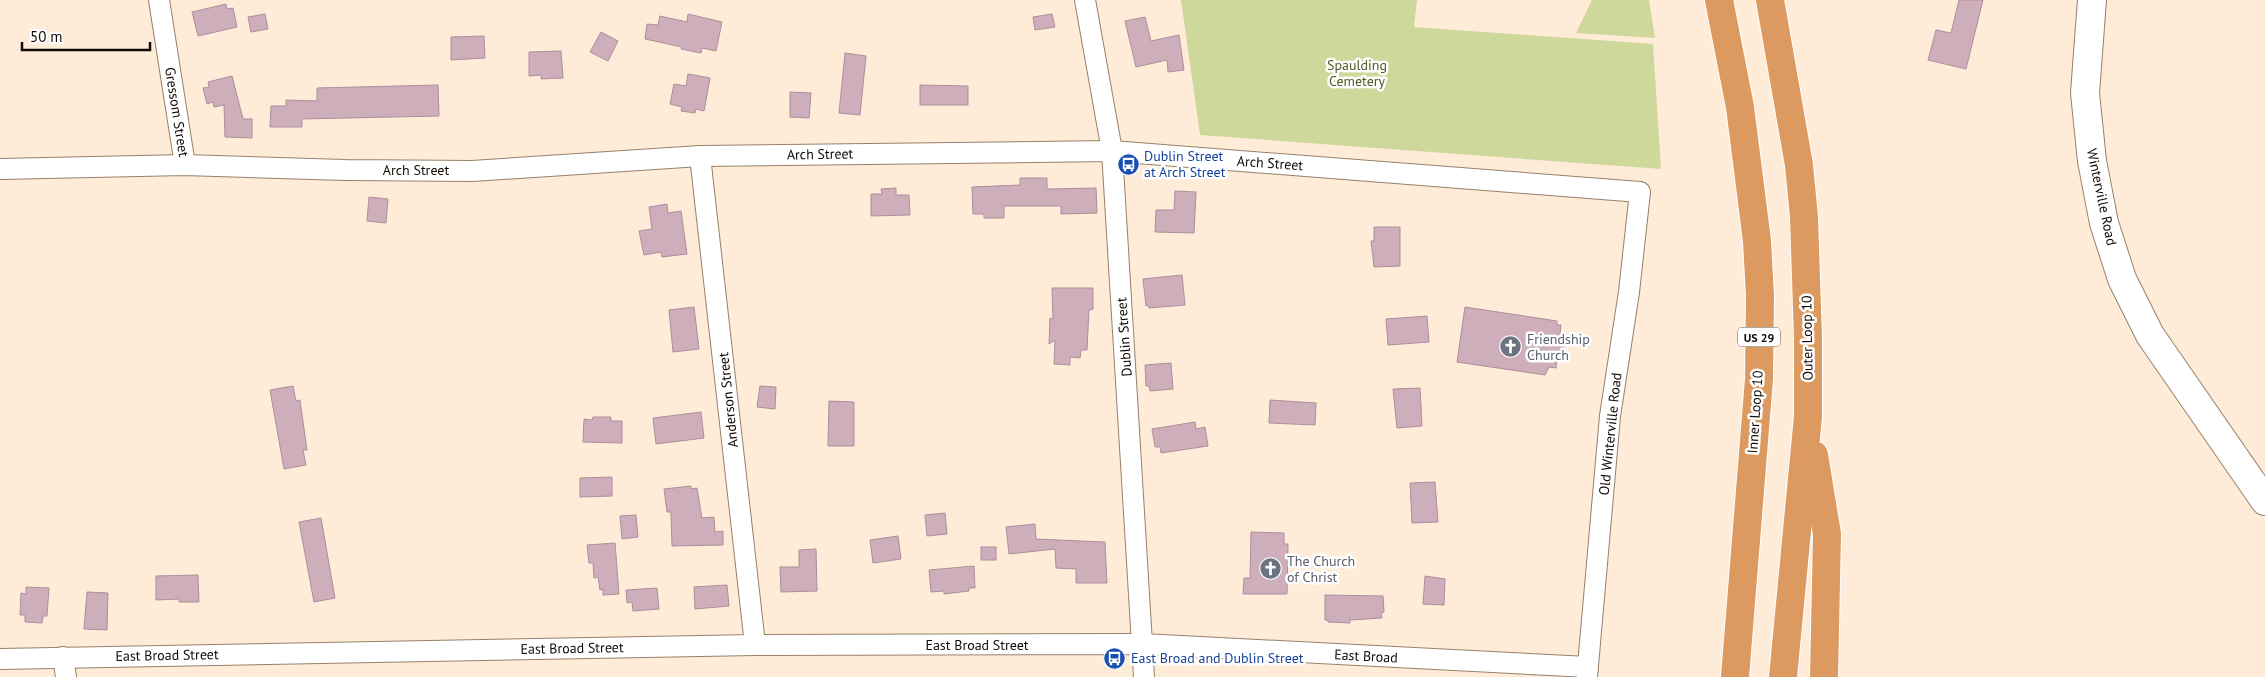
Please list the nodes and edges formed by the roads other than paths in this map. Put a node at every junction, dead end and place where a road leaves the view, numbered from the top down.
1 (159, 0) edge
2 (1084, 0) edge
3 (1719, 0) edge
4 (1770, 0) edge
5 (2092, 0) edge
6 (1112, 151) junction
7 (700, 156) junction
8 (185, 165) junction
9 (0, 169) edge
10 (1640, 192) joint
11 (1808, 416) junction
12 (2262, 497) edge
13 (1143, 644) junction
14 (755, 645) junction
15 (62, 657) junction
16 (0, 658) edge
17 (1587, 672) edge
18 (66, 677) edge
19 (1144, 677) edge
20 (1735, 677) edge
21 (1783, 677) edge
22 (1824, 677) edge

1 - 8 street, Gressom Street
2 - 6 street, Dublin Street
3 - 20 highway, Inner Loop 10 / US 29
4 - 11 highway, Outer Loop 10
5 - 12 street, Winterville Road
6 - 7 street, Arch Street
6 - 10 street, Arch Street
6 - 13 street, Dublin Street
7 - 8 street, Arch Street
7 - 14 street, Anderson Street
8 - 9 street, Arch Street
10 - 17 street, Old Winterville Road
11 - 21 highway, Outer Loop 10
11 - 22 highway
13 - 14 street, East Broad Street
13 - 17 street, East Broad
13 - 19 street, Dublin Street
14 - 15 street, East Broad Street
15 - 16 street, East Broad Street
15 - 18 street

